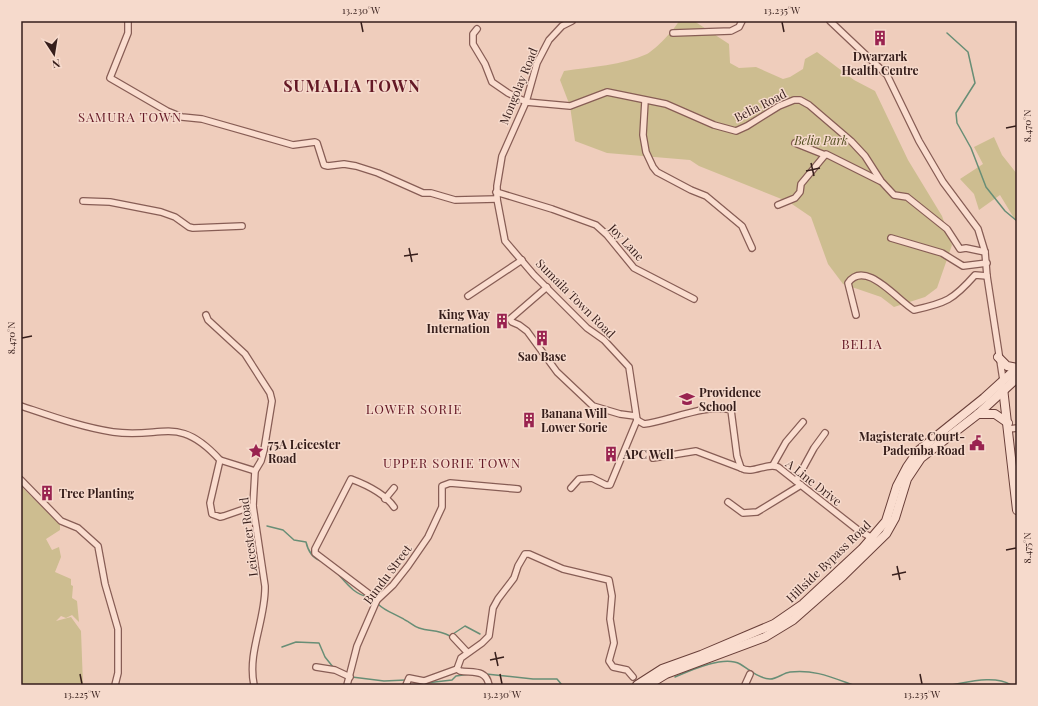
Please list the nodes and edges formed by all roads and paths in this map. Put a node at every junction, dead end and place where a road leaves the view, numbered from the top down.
1 (128, 21) edge
2 (572, 21) edge
3 (742, 21) edge
4 (830, 21) edge
5 (477, 29) dead end
6 (673, 33) dead end
7 (645, 101) junction
8 (526, 102) junction
9 (795, 143) dead end
10 (826, 155) junction
11 (880, 181) junction
12 (496, 196) junction
13 (83, 201) dead end
14 (778, 206) dead end
15 (242, 226) dead end
16 (890, 238) dead end
17 (752, 248) dead end
18 (985, 252) junction
19 (522, 260) junction
20 (987, 263) junction
21 (987, 276) junction
22 (547, 287) junction
23 (468, 296) dead end
24 (694, 299) dead end
25 (206, 315) dead end
26 (856, 315) dead end
27 (998, 357) junction
28 (1017, 368) edge
29 (1017, 378) edge
30 (1003, 380) junction
31 (1003, 390) junction
32 (21, 406) edge
33 (978, 414) junction
34 (636, 418) junction
35 (803, 422) dead end
36 (1011, 426) edge
37 (825, 433) dead end
38 (1012, 443) edge
39 (653, 458) dead end
40 (220, 460) junction
41 (773, 465) junction
42 (1015, 465) edge
43 (741, 468) junction
44 (255, 471) junction
45 (21, 480) edge
46 (796, 480) junction
47 (1016, 484) edge
48 (801, 485) junction
49 (394, 488) dead end
50 (571, 488) dead end
51 (518, 489) dead end
52 (385, 498) junction
53 (728, 502) dead end
54 (253, 506) junction
55 (1016, 506) edge
56 (394, 508) dead end
57 (875, 539) junction
58 (377, 600) junction
59 (453, 637) dead end
60 (467, 652) junction
61 (316, 666) dead end
62 (457, 670) junction
63 (750, 674) dead end
64 (350, 677) junction
65 (635, 681) edge
66 (115, 685) edge
67 (254, 685) edge
68 (347, 685) edge
69 (406, 685) edge
70 (489, 685) edge
71 (648, 685) edge
72 (745, 685) edge

1 - 12 street, Joy Lane
2 - 8 street, Mongolay Road
3 - 6 street
4 - 18 street
5 - 8 street
7 - 8 street
7 - 11 street, Belia Road
7 - 17 street
8 - 12 street, Mongolay Road
9 - 10 street
10 - 11 street
10 - 14 street
11 - 18 street, Belia Road
12 - 19 street, Sumaila Town Road
12 - 24 street, Joy Lane
13 - 15 street
16 - 20 street
18 - 20 street
19 - 22 street, Sumaila Town Road
19 - 23 street
20 - 21 street
21 - 26 street
21 - 27 street
22 - 34 street, Sumaila Town Road
22 - 34 street
25 - 44 street, Leicester Road
27 - 28 main road
27 - 30 street
28 - 30 main road, Hillside Bypass Road
29 - 31 main road, Hillside Bypass Road
30 - 31 main road
30 - 57 main road, Hillside Bypass Road
31 - 33 main road, Hillside Bypass Road
31 - 36 main road
32 - 40 street
33 - 36 main road
33 - 57 main road, Hillside Bypass Road
34 - 43 street
34 - 50 street
35 - 41 street
36 - 38 main road
37 - 46 street
38 - 42 main road
39 - 43 street
40 - 44 street
40 - 54 street
41 - 43 street, A Line Drive
41 - 46 street, A Line Drive
42 - 47 main road
44 - 54 street, Leicester Road
45 - 66 street
46 - 48 street, A Line Drive
47 - 55 main road
48 - 53 street
48 - 57 street, A Line Drive
49 - 52 street
51 - 58 street, Bundu Street
52 - 56 street
52 - 58 street
54 - 67 street, Leicester Road
57 - 65 main road, Hillside Bypass Road
57 - 71 main road, Hillside Bypass Road
58 - 64 street, Bundu Street
59 - 60 street
60 - 62 street
60 - 65 street
61 - 64 street
62 - 69 street
62 - 70 street
63 - 72 street
64 - 68 street, Bundu Street

